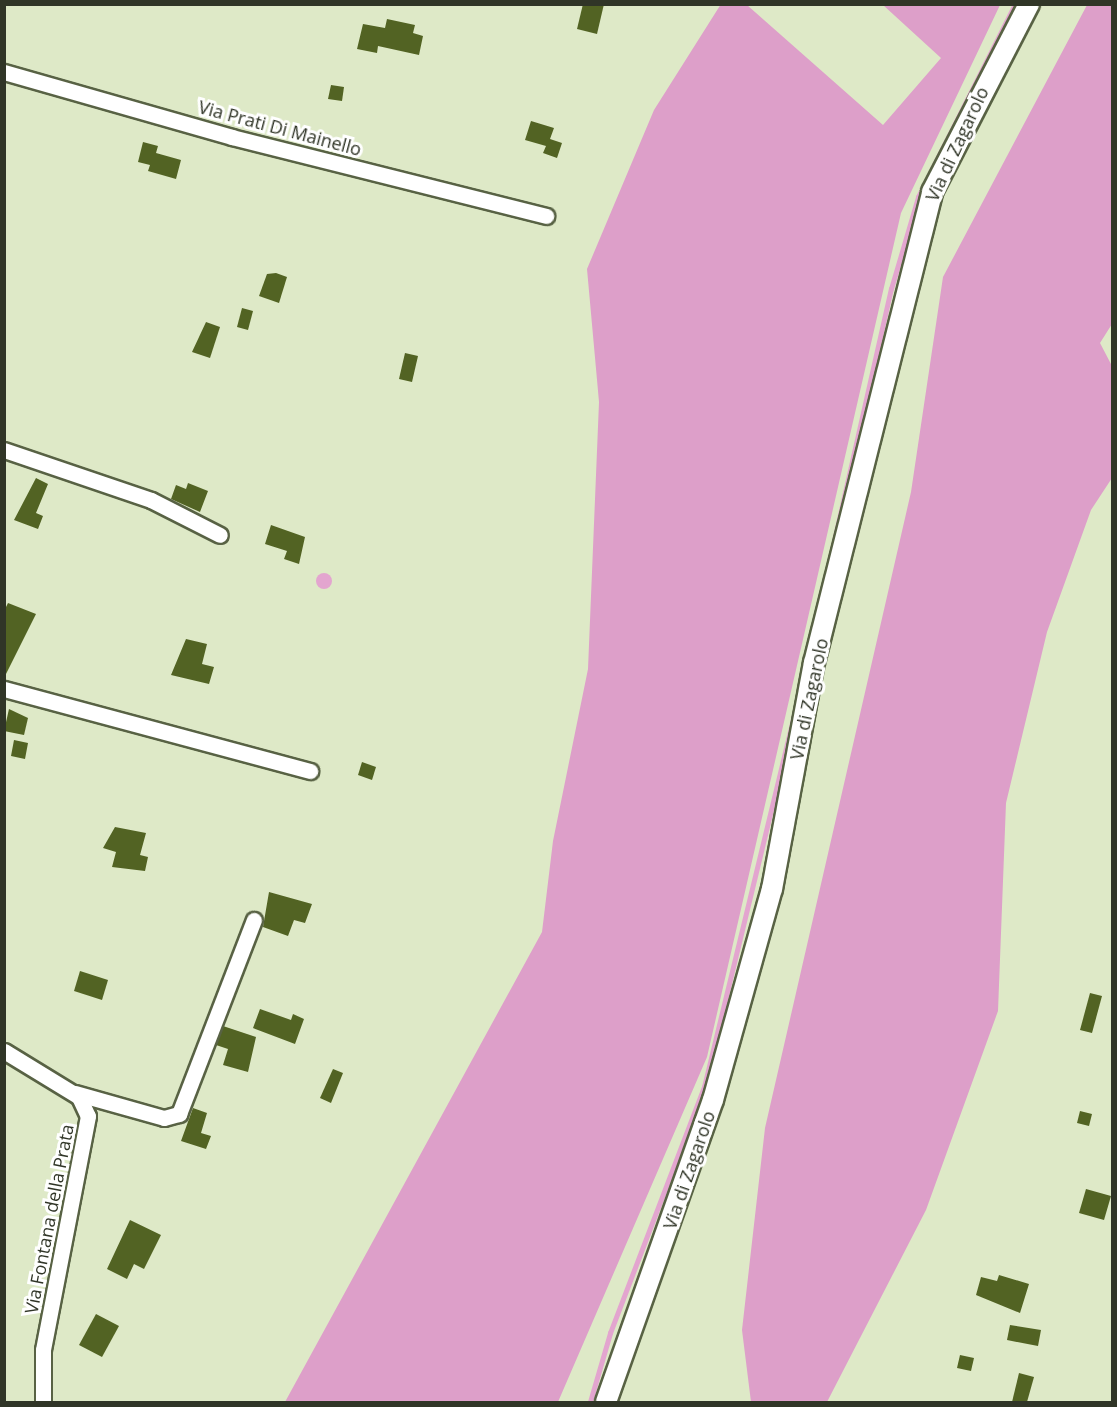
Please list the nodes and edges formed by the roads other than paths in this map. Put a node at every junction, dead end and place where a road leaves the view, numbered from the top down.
1 (1029, 4) edge
2 (4, 72) edge
3 (546, 216) dead end
4 (4, 450) edge
5 (220, 535) dead end
6 (4, 688) edge
7 (310, 771) dead end
8 (254, 920) dead end
9 (4, 1051) edge
10 (75, 1093) junction
11 (44, 1402) edge
12 (606, 1402) edge

1 - 12 main road, Via di Zagarolo
2 - 3 street, Via Prati Di Mainello
4 - 5 street
6 - 7 street
8 - 10 street
9 - 10 street
10 - 11 street, Via Fontana della Prata

